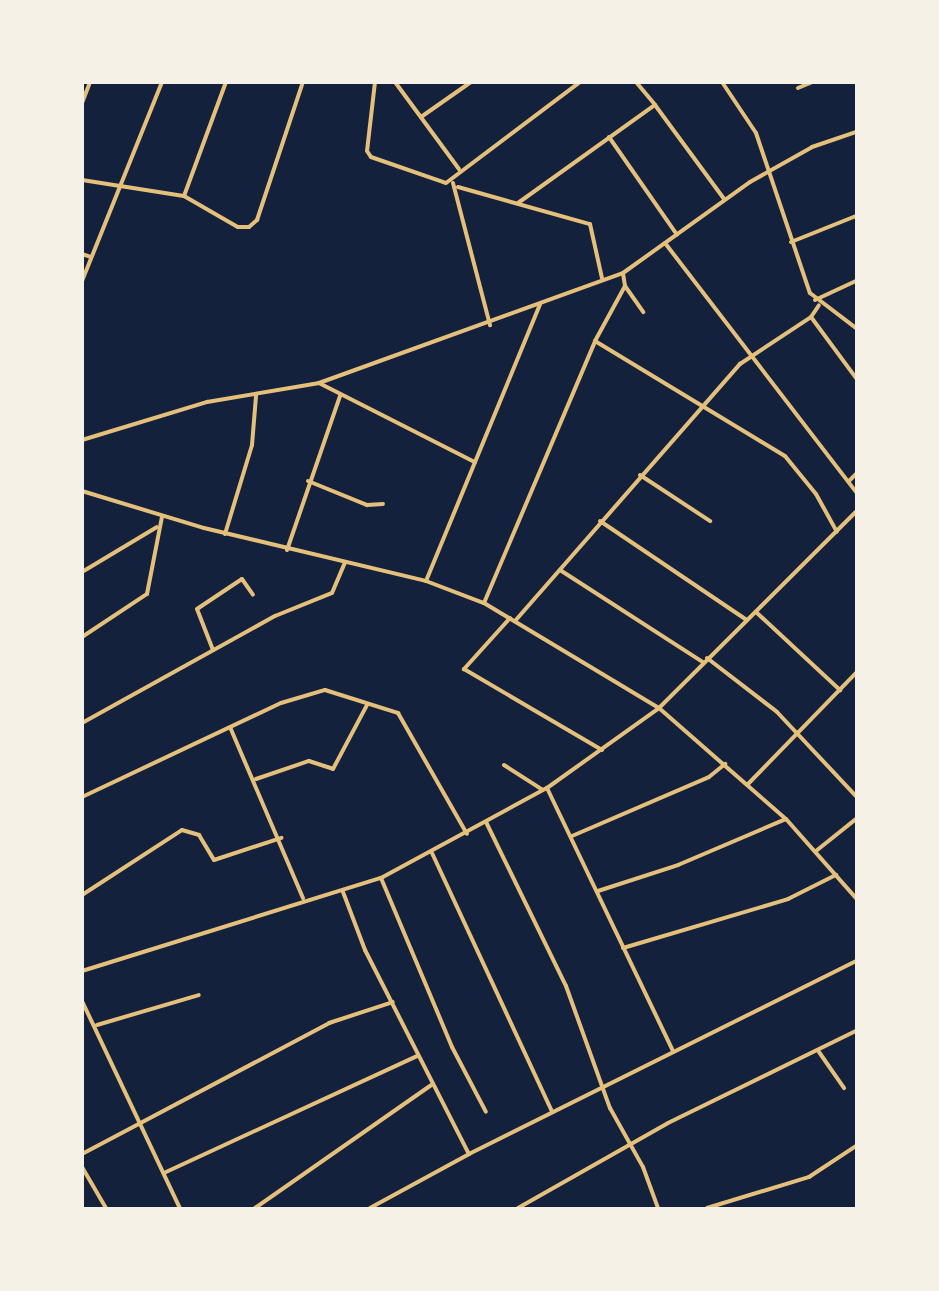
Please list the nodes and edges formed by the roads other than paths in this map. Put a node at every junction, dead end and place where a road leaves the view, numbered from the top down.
1 (90, 82) edge
2 (162, 82) edge
3 (226, 82) edge
4 (303, 82) edge
5 (375, 82) edge
6 (395, 82) edge
7 (471, 82) edge
8 (580, 82) edge
9 (636, 82) edge
10 (722, 82) edge
11 (812, 82) edge
12 (798, 88) dead end
13 (82, 102) edge
14 (655, 105) junction
15 (421, 117) junction
16 (856, 132) edge
17 (609, 138) junction
18 (459, 169) junction
19 (770, 171) junction
20 (82, 180) edge
21 (453, 183) junction
22 (458, 187) junction
23 (117, 188) junction
24 (184, 196) junction
25 (724, 199) junction
26 (518, 203) junction
27 (856, 216) edge
28 (676, 235) junction
29 (791, 242) junction
30 (665, 243) junction
31 (82, 254) edge
32 (91, 256) junction
33 (623, 273) junction
34 (602, 278) junction
35 (82, 281) edge
36 (856, 281) edge
37 (625, 286) junction
38 (815, 300) junction
39 (540, 305) junction
40 (819, 305) junction
41 (643, 312) dead end
42 (811, 317) junction
43 (490, 325) junction
44 (856, 328) edge
45 (595, 341) junction
46 (754, 354) junction
47 (856, 378) edge
48 (319, 383) junction
49 (256, 396) junction
50 (340, 396) junction
51 (703, 403) junction
52 (82, 440) edge
53 (474, 462) junction
54 (856, 474) edge
55 (640, 475) junction
56 (308, 481) junction
57 (849, 481) junction
58 (82, 491) edge
59 (856, 492) edge
60 (382, 504) dead end
61 (856, 512) edge
62 (162, 517) junction
63 (600, 521) junction
64 (710, 521) dead end
65 (157, 526) junction
66 (837, 532) junction
67 (225, 534) junction
68 (287, 550) junction
69 (345, 563) junction
70 (560, 570) junction
71 (82, 572) edge
72 (426, 581) junction
73 (253, 595) dead end
74 (484, 603) junction
75 (756, 612) junction
76 (513, 620) junction
77 (747, 620) junction
78 (82, 637) edge
79 (213, 650) junction
80 (707, 658) junction
81 (703, 662) junction
82 (856, 673) edge
83 (840, 690) junction
84 (367, 705) junction
85 (659, 708) junction
86 (82, 723) edge
87 (230, 727) junction
88 (797, 734) junction
89 (602, 750) junction
90 (725, 764) junction
91 (504, 765) dead end
92 (256, 779) junction
93 (748, 784) junction
94 (545, 789) junction
95 (856, 796) edge
96 (82, 797) edge
97 (786, 819) junction
98 (856, 819) edge
99 (486, 822) junction
100 (467, 834) junction
101 (572, 836) junction
102 (281, 838) junction
103 (816, 851) junction
104 (432, 853) junction
105 (836, 875) junction
106 (381, 878) junction
107 (598, 891) junction
108 (343, 892) junction
109 (856, 895) edge
110 (82, 896) edge
111 (303, 898) junction
112 (623, 948) junction
113 (856, 961) edge
114 (82, 971) edge
115 (200, 995) dead end
116 (82, 1001) edge
117 (393, 1002) junction
118 (97, 1025) junction
119 (856, 1031) edge
120 (673, 1051) junction
121 (819, 1052) junction
122 (417, 1056) junction
123 (431, 1085) junction
124 (602, 1087) junction
125 (844, 1088) dead end
126 (486, 1112) dead end
127 (552, 1112) junction
128 (141, 1123) junction
129 (630, 1146) junction
130 (856, 1146) edge
131 (82, 1154) edge
132 (469, 1154) junction
133 (82, 1167) edge
134 (166, 1172) junction
135 (106, 1209) edge
136 (180, 1209) edge
137 (255, 1209) edge
138 (370, 1209) edge
139 (518, 1209) edge
140 (658, 1209) edge
141 (707, 1209) edge

1 - 13 street
2 - 23 street
3 - 24 street
4 - 24 street
5 - 21 street
6 - 15 street
7 - 15 street
8 - 18 street
9 - 14 street
10 - 19 street
11 - 12 street
14 - 17 street
14 - 25 street
15 - 18 street
16 - 19 street
17 - 26 street
17 - 28 street
18 - 21 street
19 - 25 street
19 - 29 street
20 - 23 street
21 - 22 street
22 - 26 street
22 - 43 street
23 - 24 street
23 - 32 street
25 - 28 street
26 - 34 street
27 - 29 street
28 - 30 street
29 - 38 street
30 - 33 street
30 - 46 street
31 - 32 street
32 - 35 street
33 - 34 street
33 - 37 street
34 - 39 street
36 - 38 street
37 - 41 street
37 - 45 street
38 - 40 street
39 - 43 street
39 - 53 street
40 - 42 street
40 - 44 street
42 - 46 street
42 - 47 street
43 - 48 street
45 - 51 street
45 - 74 street
46 - 51 street
46 - 57 street
48 - 49 street
48 - 50 street
49 - 52 street
49 - 67 street
50 - 53 street
50 - 56 street
51 - 55 street
51 - 66 street
53 - 72 street
54 - 57 street
55 - 63 street
55 - 64 street
56 - 60 street
56 - 68 street
57 - 59 street
58 - 62 street
61 - 66 street
62 - 65 street
62 - 67 street
63 - 70 street
63 - 77 street
65 - 71 street
65 - 78 street
66 - 75 street
67 - 68 street
68 - 69 street
69 - 72 street
69 - 79 street
70 - 76 street
70 - 81 street
72 - 74 street
73 - 79 street
74 - 76 street
75 - 77 street
75 - 83 street
76 - 85 street
76 - 89 street
77 - 80 street
79 - 86 street
80 - 81 street
80 - 88 street
81 - 85 street
82 - 83 street
83 - 88 street
84 - 87 street
84 - 92 street
84 - 100 street
85 - 89 street
85 - 90 street
87 - 92 street
87 - 96 street
88 - 93 street
88 - 95 street
89 - 94 street
90 - 93 street
90 - 101 street
91 - 94 street
92 - 102 street
93 - 97 street
94 - 99 street
94 - 101 street
97 - 103 street
97 - 107 street
98 - 103 street
99 - 100 street
99 - 124 street
100 - 104 street
101 - 107 street
102 - 110 street
102 - 111 street
103 - 105 street
104 - 106 street
104 - 127 street
105 - 109 street
105 - 112 street
106 - 108 street
106 - 126 street
107 - 112 street
108 - 111 street
108 - 117 street
111 - 114 street
112 - 120 street
113 - 120 street
115 - 118 street
116 - 118 street
117 - 122 street
117 - 128 street
118 - 128 street
119 - 121 street
120 - 124 street
121 - 125 street
121 - 129 street
122 - 123 street
122 - 134 street
123 - 132 street
123 - 137 street
124 - 127 street
124 - 129 street
127 - 132 street
128 - 131 street
128 - 134 street
129 - 139 street
129 - 140 street
130 - 141 street
132 - 138 street
133 - 135 street
134 - 136 street

